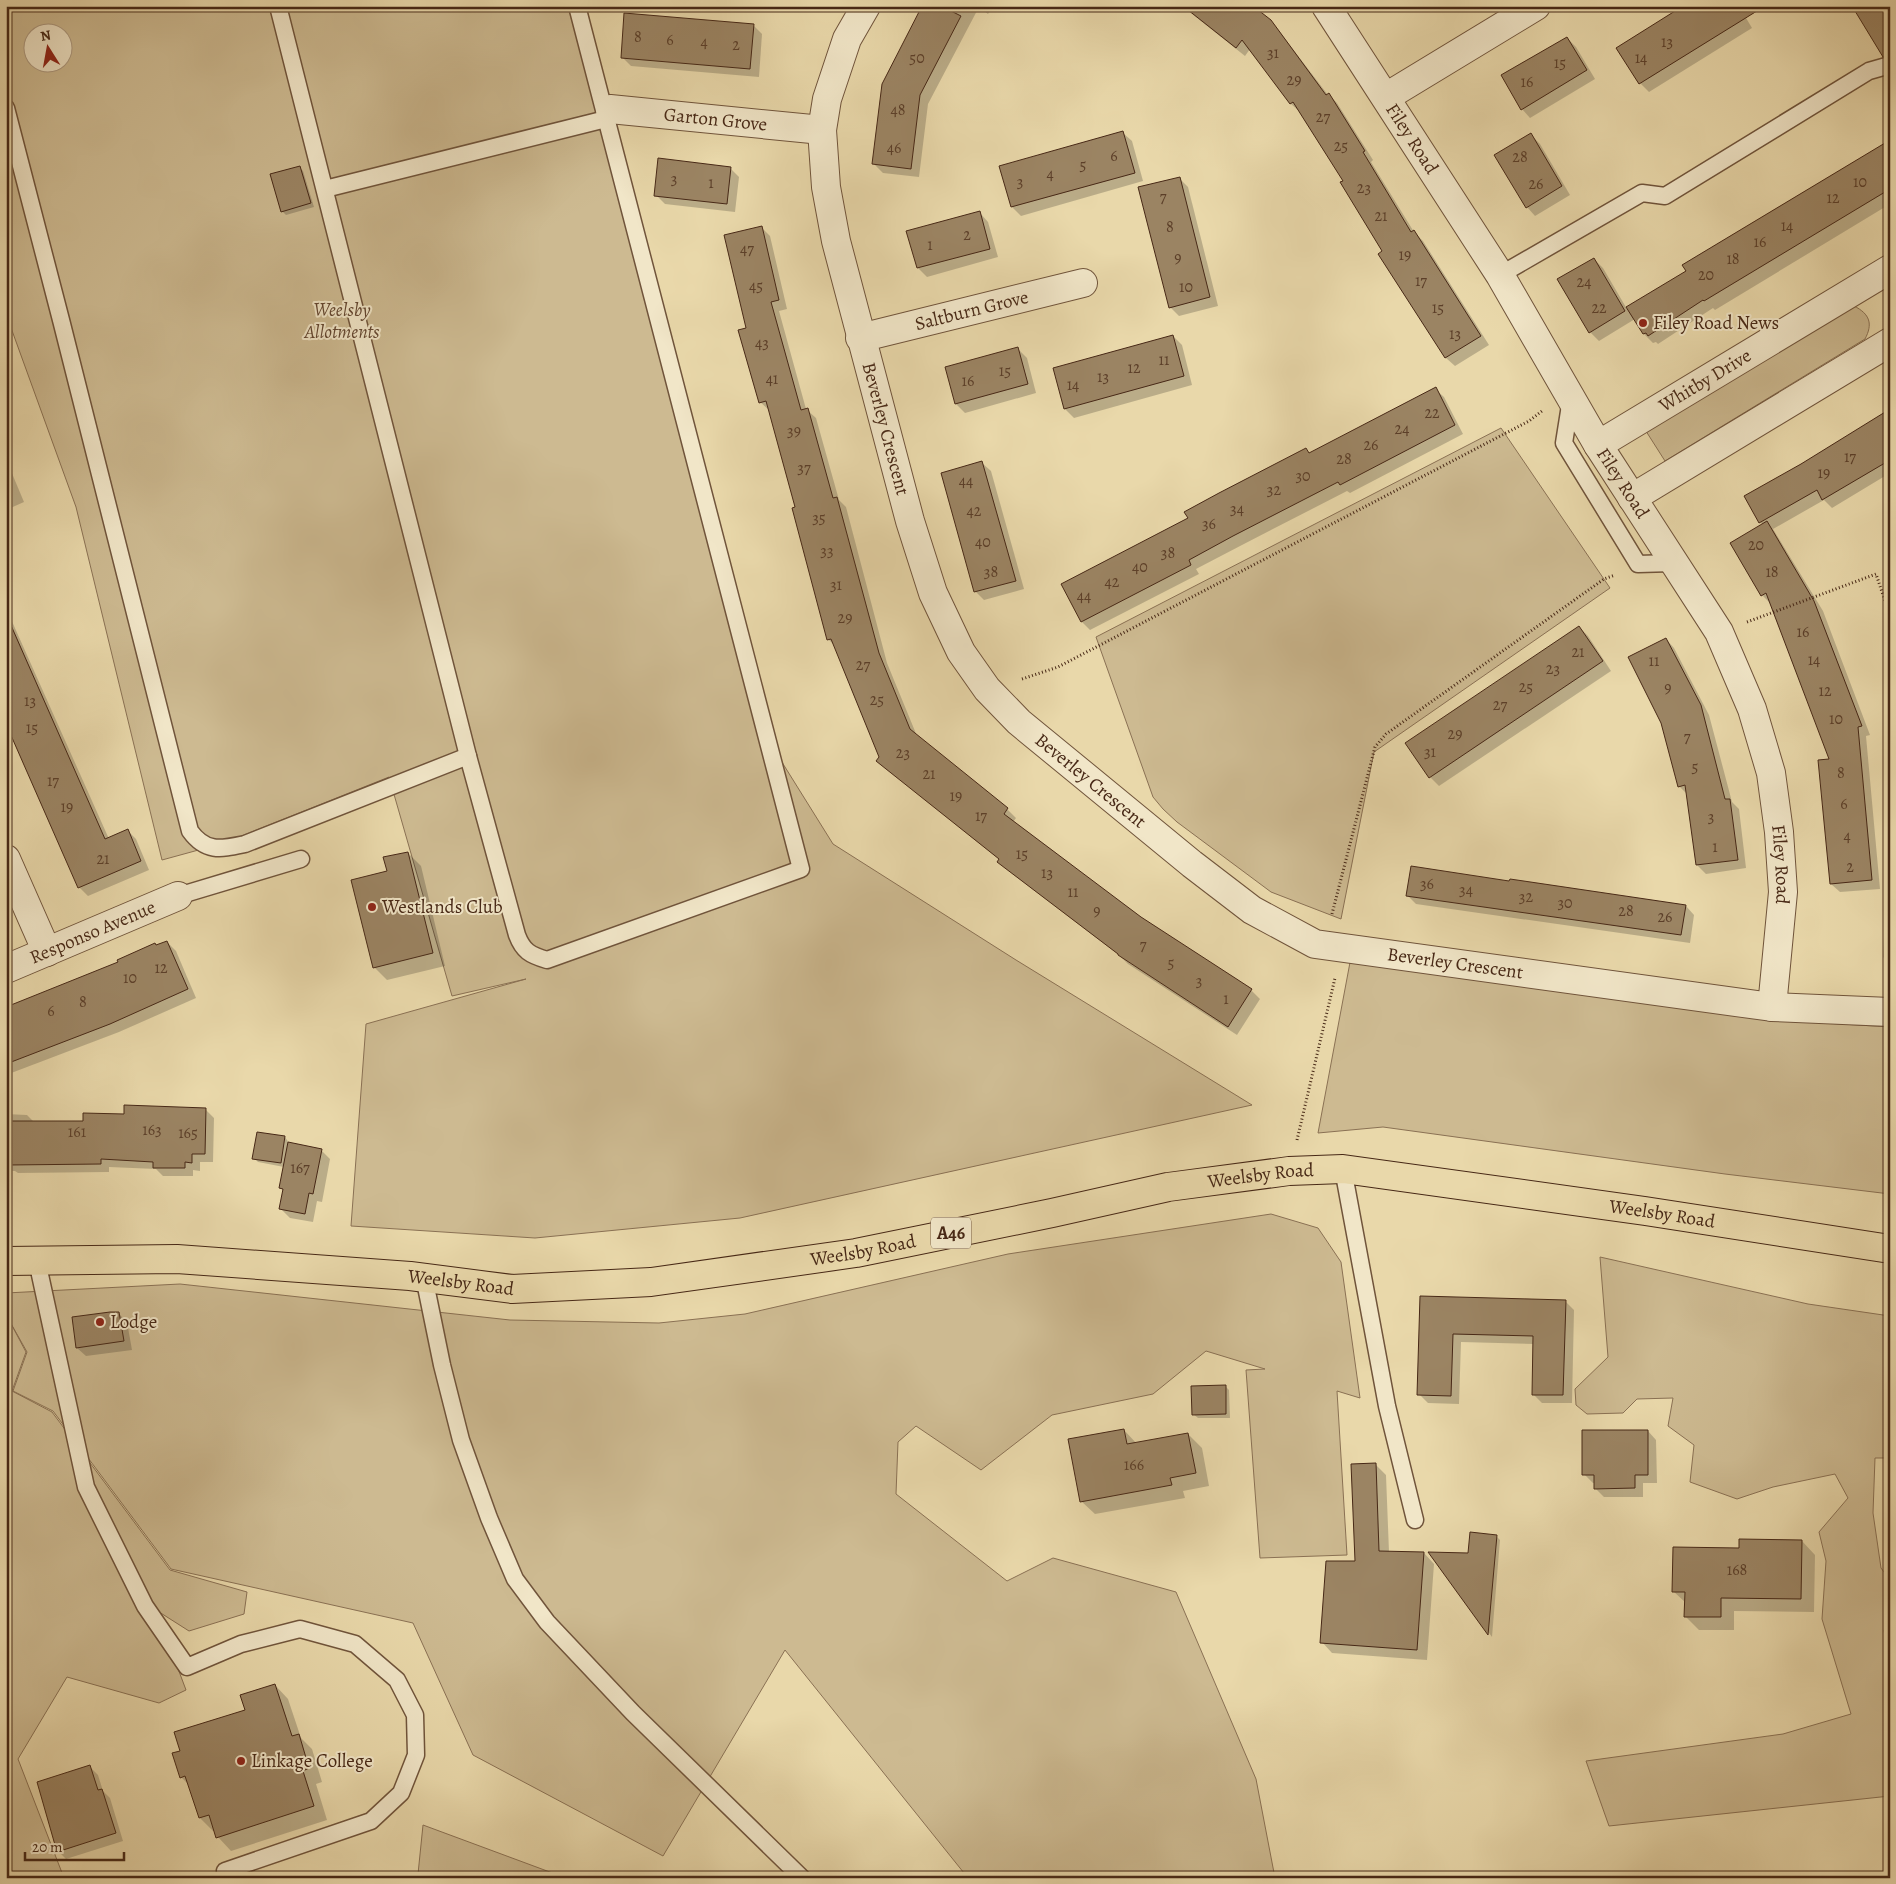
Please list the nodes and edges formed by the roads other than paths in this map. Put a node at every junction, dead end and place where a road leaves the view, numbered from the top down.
1 (278, 6) edge
2 (577, 6) edge
3 (866, 6) edge
4 (1326, 6) edge
5 (1536, 6) edge
6 (1890, 65) edge
7 (1386, 96) junction
8 (6, 108) edge
9 (608, 114) junction
10 (822, 130) junction
11 (324, 189) junction
12 (1890, 269) edge
13 (1500, 275) junction
14 (1083, 282) dead end
15 (860, 338) junction
16 (1890, 342) edge
17 (1567, 393) junction
18 (1598, 445) junction
19 (1632, 498) junction
20 (1673, 563) junction
21 (468, 756) junction
22 (301, 858) dead end
23 (6, 859) edge
24 (178, 896) joint
25 (47, 952) junction
26 (6, 969) edge
27 (1772, 1007) junction
28 (1890, 1012) edge
29 (1343, 1169) junction
30 (1890, 1249) edge
31 (37, 1261) junction
32 (6, 1262) edge
33 (424, 1277) junction
34 (1415, 1520) dead end
35 (226, 1871) dead end
36 (802, 1878) edge

1 - 11 lane
2 - 9 lane
3 - 10 street, Beverley Crescent
4 - 7 street, Filey Road
5 - 7 street
6 - 13 lane
7 - 13 street, Filey Road
8 - 21 lane
9 - 10 street, Garton Grove
9 - 11 lane
9 - 21 lane
10 - 15 street, Beverley Crescent
11 - 21 lane
12 - 18 street, Whitby Drive
13 - 17 street, Filey Road
14 - 15 street, Saltburn Grove
15 - 27 street, Beverley Crescent
16 - 19 street
17 - 18 street, Filey Road
17 - 20 lane
18 - 19 street, Filey Road
19 - 20 street, Filey Road
20 - 27 street, Filey Road
22 - 24 lane
23 - 25 street
24 - 25 street, Responso Avenue
25 - 26 street, Responso Avenue
27 - 28 street, Beverley Crescent
29 - 30 main road, Weelsby Road / A46
29 - 33 main road, Weelsby Road / A46
29 - 34 lane
31 - 32 main road, Weelsby Road / A46
31 - 33 main road, Weelsby Road / A46
31 - 35 lane
33 - 36 lane

